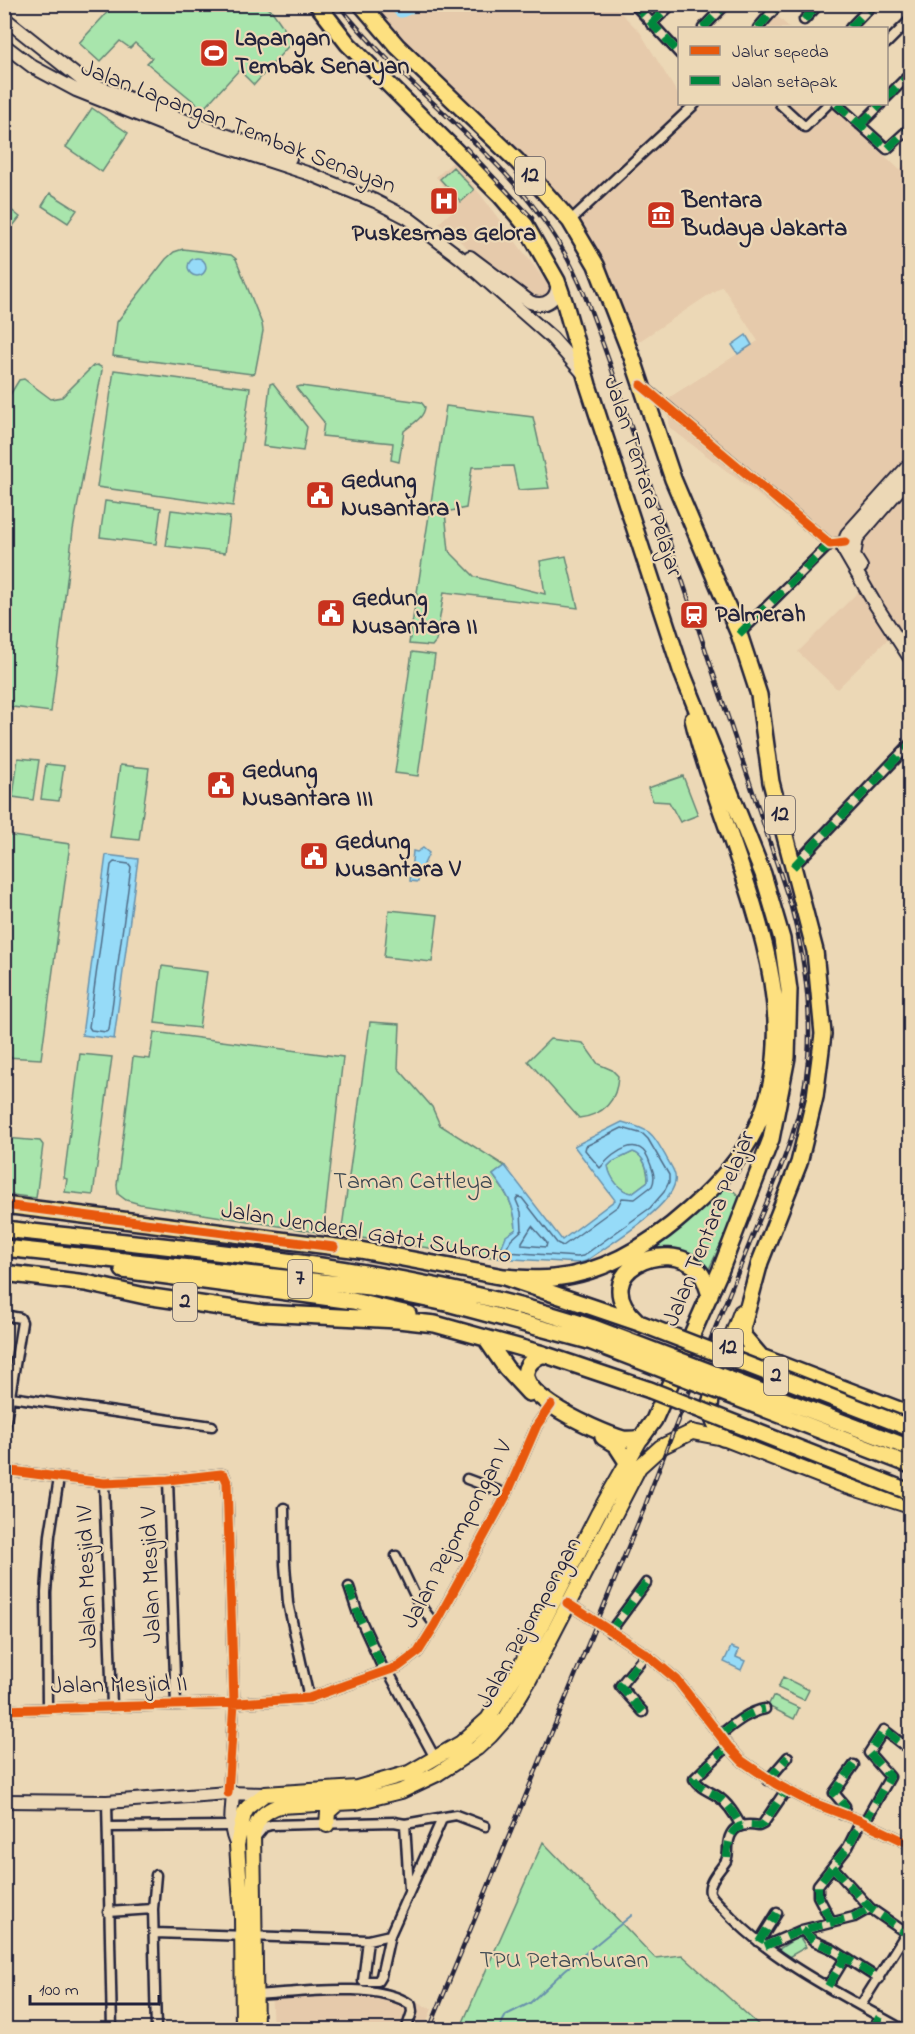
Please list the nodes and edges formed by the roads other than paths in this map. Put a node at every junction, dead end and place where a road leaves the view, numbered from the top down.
1 (317, 4) edge
2 (361, 4) edge
3 (634, 4) edge
4 (672, 4) edge
5 (726, 4) edge
6 (779, 4) edge
7 (819, 4) edge
8 (873, 4) edge
9 (5, 20) edge
10 (804, 20) dead end
11 (910, 20) edge
12 (651, 24) junction
13 (704, 27) edge
14 (759, 27) edge
15 (851, 27) edge
16 (888, 42) edge
17 (4, 45) edge
18 (678, 52) edge
19 (910, 74) edge
20 (888, 96) edge
21 (694, 105) edge
22 (781, 105) edge
23 (827, 105) edge
24 (838, 105) edge
25 (880, 105) edge
26 (860, 125) junction
27 (910, 128) edge
28 (570, 221) junction
29 (557, 281) junction
30 (586, 376) junction
31 (641, 385) junction
32 (910, 464) edge
33 (910, 477) edge
34 (844, 542) junction
35 (830, 544) junction
36 (878, 602) junction
37 (739, 634) junction
38 (910, 643) edge
39 (910, 658) edge
40 (910, 744) edge
41 (793, 867) junction
42 (781, 1054) junction
43 (4, 1205) edge
44 (4, 1229) edge
45 (10, 1249) edge
46 (760, 1262) junction
47 (4, 1273) edge
48 (504, 1277) junction
49 (710, 1296) junction
50 (4, 1315) edge
51 (435, 1324) junction
52 (641, 1324) junction
53 (592, 1334) junction
54 (486, 1339) junction
55 (543, 1354) junction
56 (761, 1357) junction
57 (11, 1397) junction
58 (550, 1407) junction
59 (6, 1414) edge
60 (910, 1414) edge
61 (212, 1426) dead end
62 (910, 1428) edge
63 (692, 1432) junction
64 (4, 1433) edge
65 (641, 1438) junction
66 (723, 1438) junction
67 (910, 1448) edge
68 (627, 1462) junction
69 (910, 1466) edge
70 (4, 1470) edge
71 (59, 1478) junction
72 (467, 1479) dead end
73 (168, 1480) junction
74 (104, 1483) junction
75 (910, 1492) edge
76 (507, 1494) junction
77 (910, 1506) edge
78 (284, 1508) dead end
79 (396, 1556) dead end
80 (646, 1583) dead end
81 (349, 1587) dead end
82 (567, 1604) junction
83 (435, 1625) junction
84 (610, 1632) junction
85 (646, 1654) junction
86 (386, 1672) junction
87 (309, 1698) junction
88 (234, 1703) junction
89 (176, 1705) junction
90 (112, 1706) junction
91 (47, 1707) junction
92 (765, 1709) dead end
93 (4, 1710) edge
94 (643, 1712) dead end
95 (721, 1734) junction
96 (728, 1746) junction
97 (910, 1750) edge
98 (788, 1757) dead end
99 (435, 1758) junction
100 (854, 1765) dead end
101 (768, 1780) junction
102 (786, 1790) junction
103 (230, 1793) junction
104 (265, 1794) junction
105 (4, 1801) edge
106 (107, 1802) junction
107 (338, 1803) junction
108 (841, 1814) junction
109 (442, 1819) junction
110 (862, 1822) junction
111 (405, 1824) junction
112 (327, 1825) junction
113 (231, 1826) junction
114 (485, 1826) dead end
115 (741, 1826) junction
116 (108, 1827) junction
117 (252, 1840) junction
118 (910, 1844) edge
119 (237, 1845) junction
120 (833, 1868) junction
121 (156, 1875) dead end
122 (409, 1893) junction
123 (870, 1908) junction
124 (153, 1909) junction
125 (108, 1912) junction
126 (777, 1912) dead end
127 (248, 1918) junction
128 (831, 1922) junction
129 (801, 1930) junction
130 (908, 1930) edge
131 (155, 1933) junction
132 (390, 1935) junction
133 (248, 1937) junction
134 (368, 1940) junction
135 (762, 1944) junction
136 (845, 1958) junction
137 (879, 1979) junction
138 (828, 1986) junction
139 (255, 1995) junction
140 (861, 2005) junction
141 (880, 2016) junction
142 (112, 2030) edge
143 (156, 2030) edge
144 (243, 2030) edge
145 (256, 2030) edge
146 (406, 2030) edge
147 (872, 2030) edge
148 (904, 2030) edge

1 - 29 highway, Jalan Tentara Pelajar / 12
2 - 28 highway, Jalan Tentara Pelajar / 12
3 - 12 street
4 - 12 street
5 - 13 street
6 - 14 street
7 - 10 street
8 - 15 street
9 - 29 main road, Jalan Lapangan Tembak Senayan
11 - 16 street
12 - 18 street
17 - 30 main road, Jalan Lapangan Tembak Senayan
19 - 20 street
21 - 28 street
22 - 23 street
24 - 26 street
25 - 26 street
26 - 27 street
28 - 31 highway, Jalan Tentara Pelajar / 12
29 - 30 highway, Jalan Tentara Pelajar / 12
30 - 42 highway, Jalan Tentara Pelajar / 12
31 - 35 street
31 - 37 highway, Jalan Tentara Pelajar / 12
32 - 34 main road
33 - 36 main road
34 - 35 street
34 - 36 main road
35 - 37 street
36 - 38 main road
36 - 39 main road
37 - 41 highway, Jalan Tentara Pelajar / 12
40 - 41 street
41 - 46 highway, Jalan Tentara Pelajar / 12
42 - 48 highway
42 - 49 highway, Jalan Tentara Pelajar / 12
43 - 48 highway, Jalan Jenderal Gatot Subroto / 2
44 - 53 highway, 7
45 - 51 highway
45 - 53 highway, 7
46 - 56 highway
46 - 63 main road, Jalan Tentara Pelajar / 12
47 - 51 highway, 2
48 - 52 highway, Jalan Jenderal Gatot Subroto / 2
49 - 52 highway
49 - 65 highway, Jalan Tentara Pelajar / 12
50 - 57 street
51 - 54 highway, 2
52 - 62 highway, Jalan Jenderal Gatot Subroto / 2, bridge
53 - 67 highway, 7, bridge
53 - 69 highway, 7, bridge
54 - 55 highway, 2
54 - 58 highway
55 - 58 highway
55 - 75 highway, 2, bridge
56 - 60 highway
56 - 66 highway
57 - 59 street
57 - 61 street
58 - 65 highway
58 - 68 highway
58 - 76 street, Jalan Pejompongan V
59 - 64 street
63 - 66 main road
63 - 82 main road, Jalan Pejompongan
65 - 68 main road, Jalan Pejompongan
66 - 77 main road
68 - 99 main road, Jalan Pejompongan
70 - 71 street
71 - 74 street
71 - 91 street
72 - 76 street
73 - 74 street
73 - 88 street
73 - 89 street, Jalan Mesjid V
74 - 90 street, Jalan Mesjid IV
76 - 83 street, Jalan Pejompongan V
78 - 87 street
79 - 83 street
80 - 84 street
81 - 86 street
82 - 84 street
82 - 107 main road, Jalan Pejompongan
83 - 86 street, Jalan Pejompongan V
84 - 85 street
85 - 94 street
85 - 95 street
86 - 87 street, Jalan Pejompongan V
86 - 99 street
87 - 88 street, Jalan Mesjid II
88 - 89 street, Jalan Mesjid II
88 - 103 street
89 - 90 street, Jalan Mesjid II
90 - 91 street, Jalan Mesjid II
91 - 93 street, Jalan Mesjid II
92 - 95 street
95 - 96 street
96 - 101 street
96 - 115 street
97 - 110 street
98 - 101 street
99 - 104 main road, Jalan Pejompongan
100 - 108 street
101 - 102 street
102 - 108 street
102 - 115 street
103 - 104 main road, Jalan Pejompongan
103 - 106 main road, Jalan Pejompongan
103 - 113 main road
104 - 119 main road
105 - 106 main road, Jalan Pejompongan
106 - 116 street
107 - 112 main road
107 - 117 main road, Jalan Pejompongan
108 - 110 street
109 - 111 street
109 - 114 street
109 - 122 street
110 - 118 street
110 - 120 street
111 - 112 street
111 - 122 street
112 - 117 street
113 - 116 street
113 - 119 main road
115 - 135 street
116 - 125 street
117 - 127 main road
119 - 127 main road
120 - 123 street
120 - 128 street
121 - 124 street
122 - 132 street
123 - 128 street
123 - 130 street
124 - 125 street
124 - 131 street
125 - 142 street
126 - 135 street
127 - 133 main road
128 - 129 street
129 - 135 street
129 - 136 street
130 - 137 street
131 - 133 street
131 - 143 street
132 - 134 street
132 - 134 street
133 - 134 street
133 - 139 main road
133 - 144 main road
135 - 138 street
136 - 137 street
136 - 138 street
137 - 140 street
138 - 140 street
139 - 145 main road
139 - 146 street
140 - 141 street
141 - 147 street
141 - 148 street

